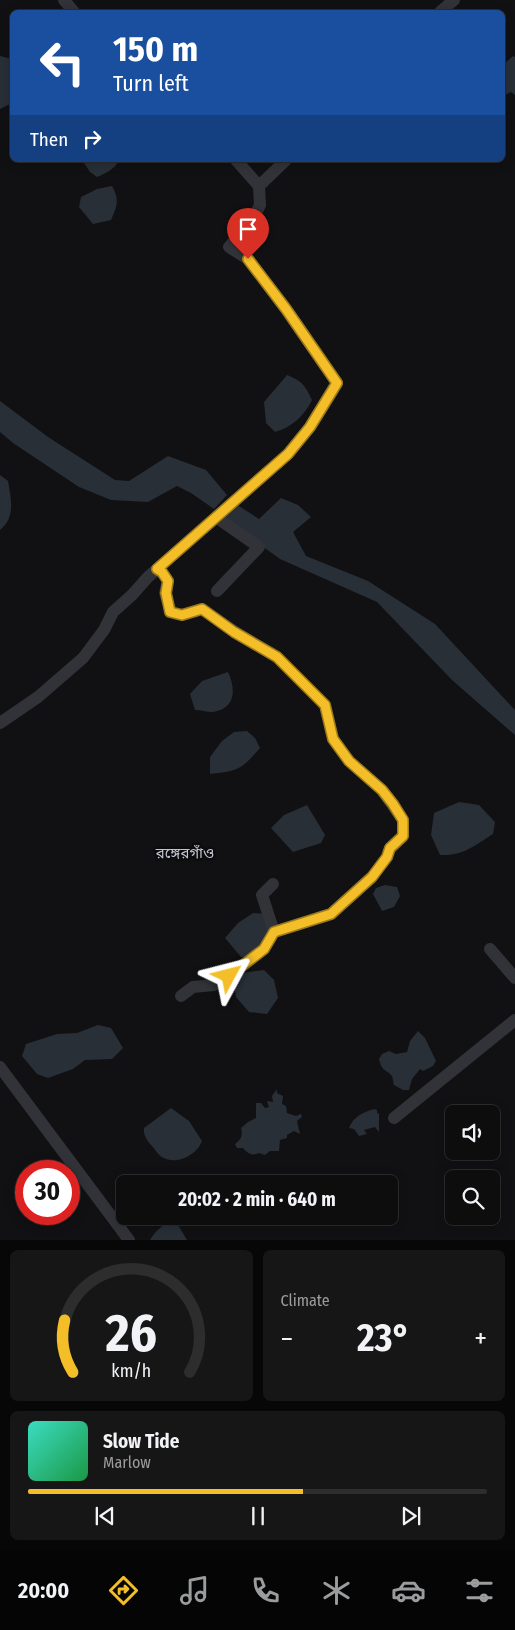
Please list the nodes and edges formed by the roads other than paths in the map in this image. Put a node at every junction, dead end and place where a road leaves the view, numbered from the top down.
1 (64, 0) edge
2 (454, 0) edge
3 (72, 10) edge
4 (442, 10) edge
5 (238, 162) edge
6 (284, 162) edge
7 (259, 186) junction
8 (216, 517) junction
9 (157, 569) junction
10 (217, 591) dead end
11 (0, 723) edge
12 (273, 884) dead end
13 (274, 932) junction
14 (490, 949) dead end
15 (515, 978) edge
16 (182, 996) dead end
17 (515, 1020) edge
18 (0, 1067) edge
19 (394, 1118) dead end
20 (129, 1240) edge

1 - 3 street
2 - 4 street
5 - 7 street
6 - 7 street
7 - 8 street
8 - 9 street
8 - 10 street
9 - 11 street
9 - 13 street
12 - 13 street
13 - 16 street
14 - 15 street
17 - 19 street
18 - 20 street

